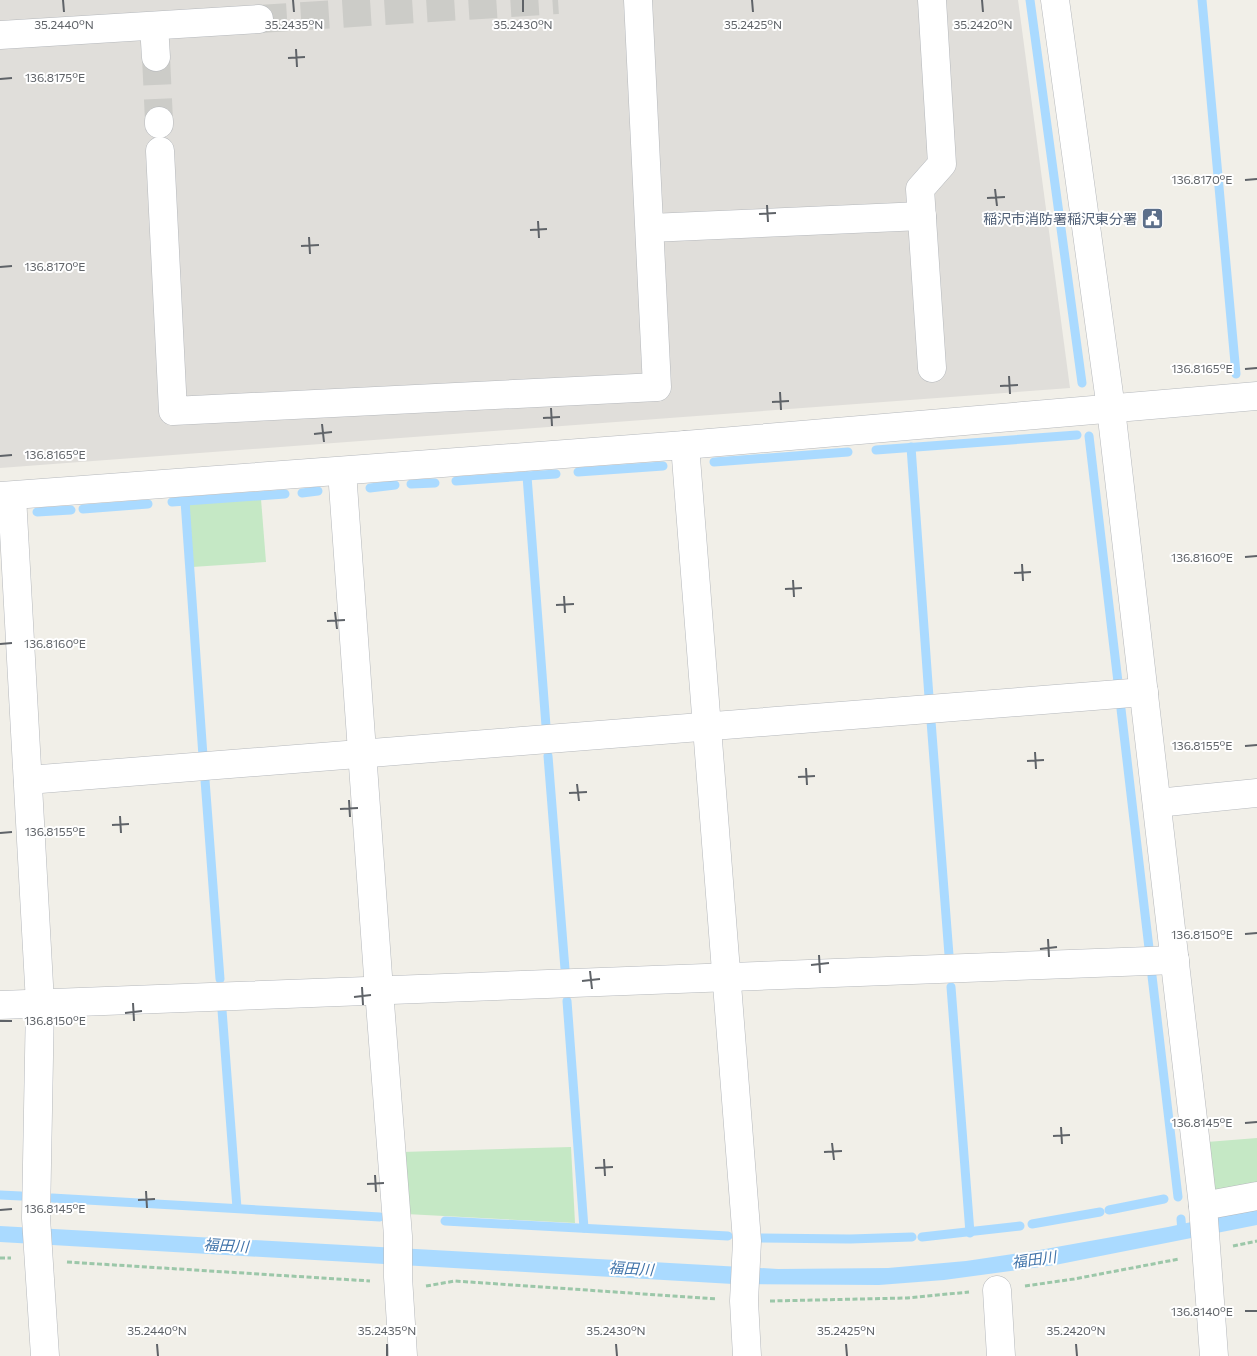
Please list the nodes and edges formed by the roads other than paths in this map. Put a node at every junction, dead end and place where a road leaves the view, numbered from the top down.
1 (638, 0) edge
2 (932, 0) edge
3 (1055, 0) edge
4 (215, 11) edge
5 (259, 19) tunnel mouth
6 (154, 26) junction
7 (0, 35) edge
8 (156, 57) tunnel mouth
9 (160, 152) tunnel mouth
10 (922, 216) junction
11 (650, 228) junction
12 (932, 368) dead end
13 (1257, 396) edge
14 (1111, 409) junction
15 (685, 446) junction
16 (342, 471) junction
17 (6, 496) edge
18 (1144, 692) junction
19 (11, 693) edge
20 (707, 727) junction
21 (362, 754) junction
22 (28, 780) junction
23 (1257, 793) edge
24 (1156, 803) junction
25 (1175, 960) junction
26 (726, 977) junction
27 (379, 990) junction
28 (40, 1003) junction
29 (0, 1005) edge
30 (1257, 1196) edge
31 (1203, 1206) junction
32 (997, 1290) road end
33 (45, 1356) edge
34 (403, 1356) edge
35 (747, 1356) edge
36 (1002, 1356) edge
37 (1214, 1356) edge

1 - 11 street
2 - 10 street
3 - 14 street
4 - 5 street
4 - 6 street
6 - 7 street
6 - 8 street
9 - 11 street
10 - 11 street
10 - 12 street
13 - 14 street
14 - 15 street
14 - 18 street
15 - 16 street
15 - 20 street
16 - 17 street
16 - 21 street
17 - 19 street
18 - 20 street
18 - 24 street
19 - 22 street
20 - 21 street
20 - 26 street
21 - 22 street
21 - 27 street
22 - 28 street
23 - 24 street
24 - 25 street
25 - 26 street
25 - 31 street
26 - 27 street
26 - 35 street
27 - 28 street
27 - 34 street
28 - 29 street
28 - 33 street
30 - 31 street
31 - 37 street
32 - 36 street

